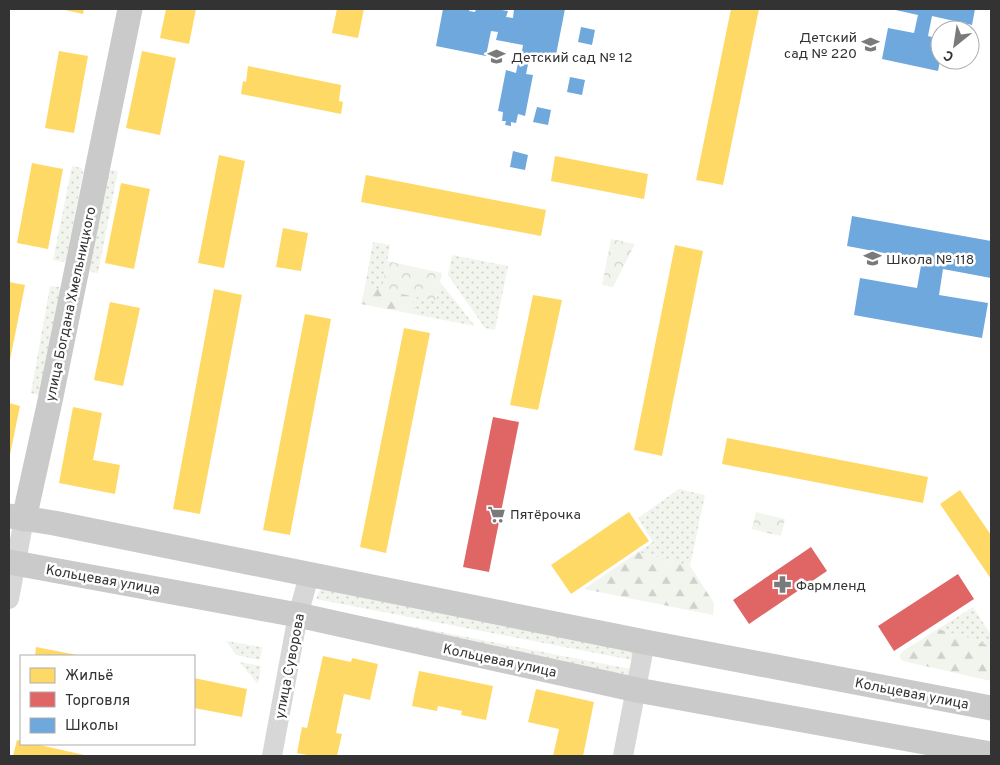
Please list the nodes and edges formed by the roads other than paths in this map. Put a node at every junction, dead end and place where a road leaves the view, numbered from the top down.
1 (130, 9) edge
2 (16, 517) edge
3 (12, 563) edge
4 (309, 576) junction
5 (9, 599) edge
6 (298, 615) junction
7 (645, 642) junction
8 (637, 690) junction
9 (991, 708) edge
10 (991, 754) edge
11 (272, 756) edge
12 (623, 756) edge

1 - 2 main road, улица Богдана Хмельницкого
2 - 3 street, улица Богдана Хмельницкого
2 - 4 main road, Кольцевая улица
3 - 5 street, улица Богдана Хмельницкого
3 - 6 main road, Кольцевая улица
4 - 6 street, улица Суворова
4 - 7 main road, Кольцевая улица
6 - 8 main road, Кольцевая улица
6 - 11 street, улица Суворова
7 - 8 street
7 - 9 main road, Кольцевая улица
8 - 10 main road, Кольцевая улица
8 - 12 street

